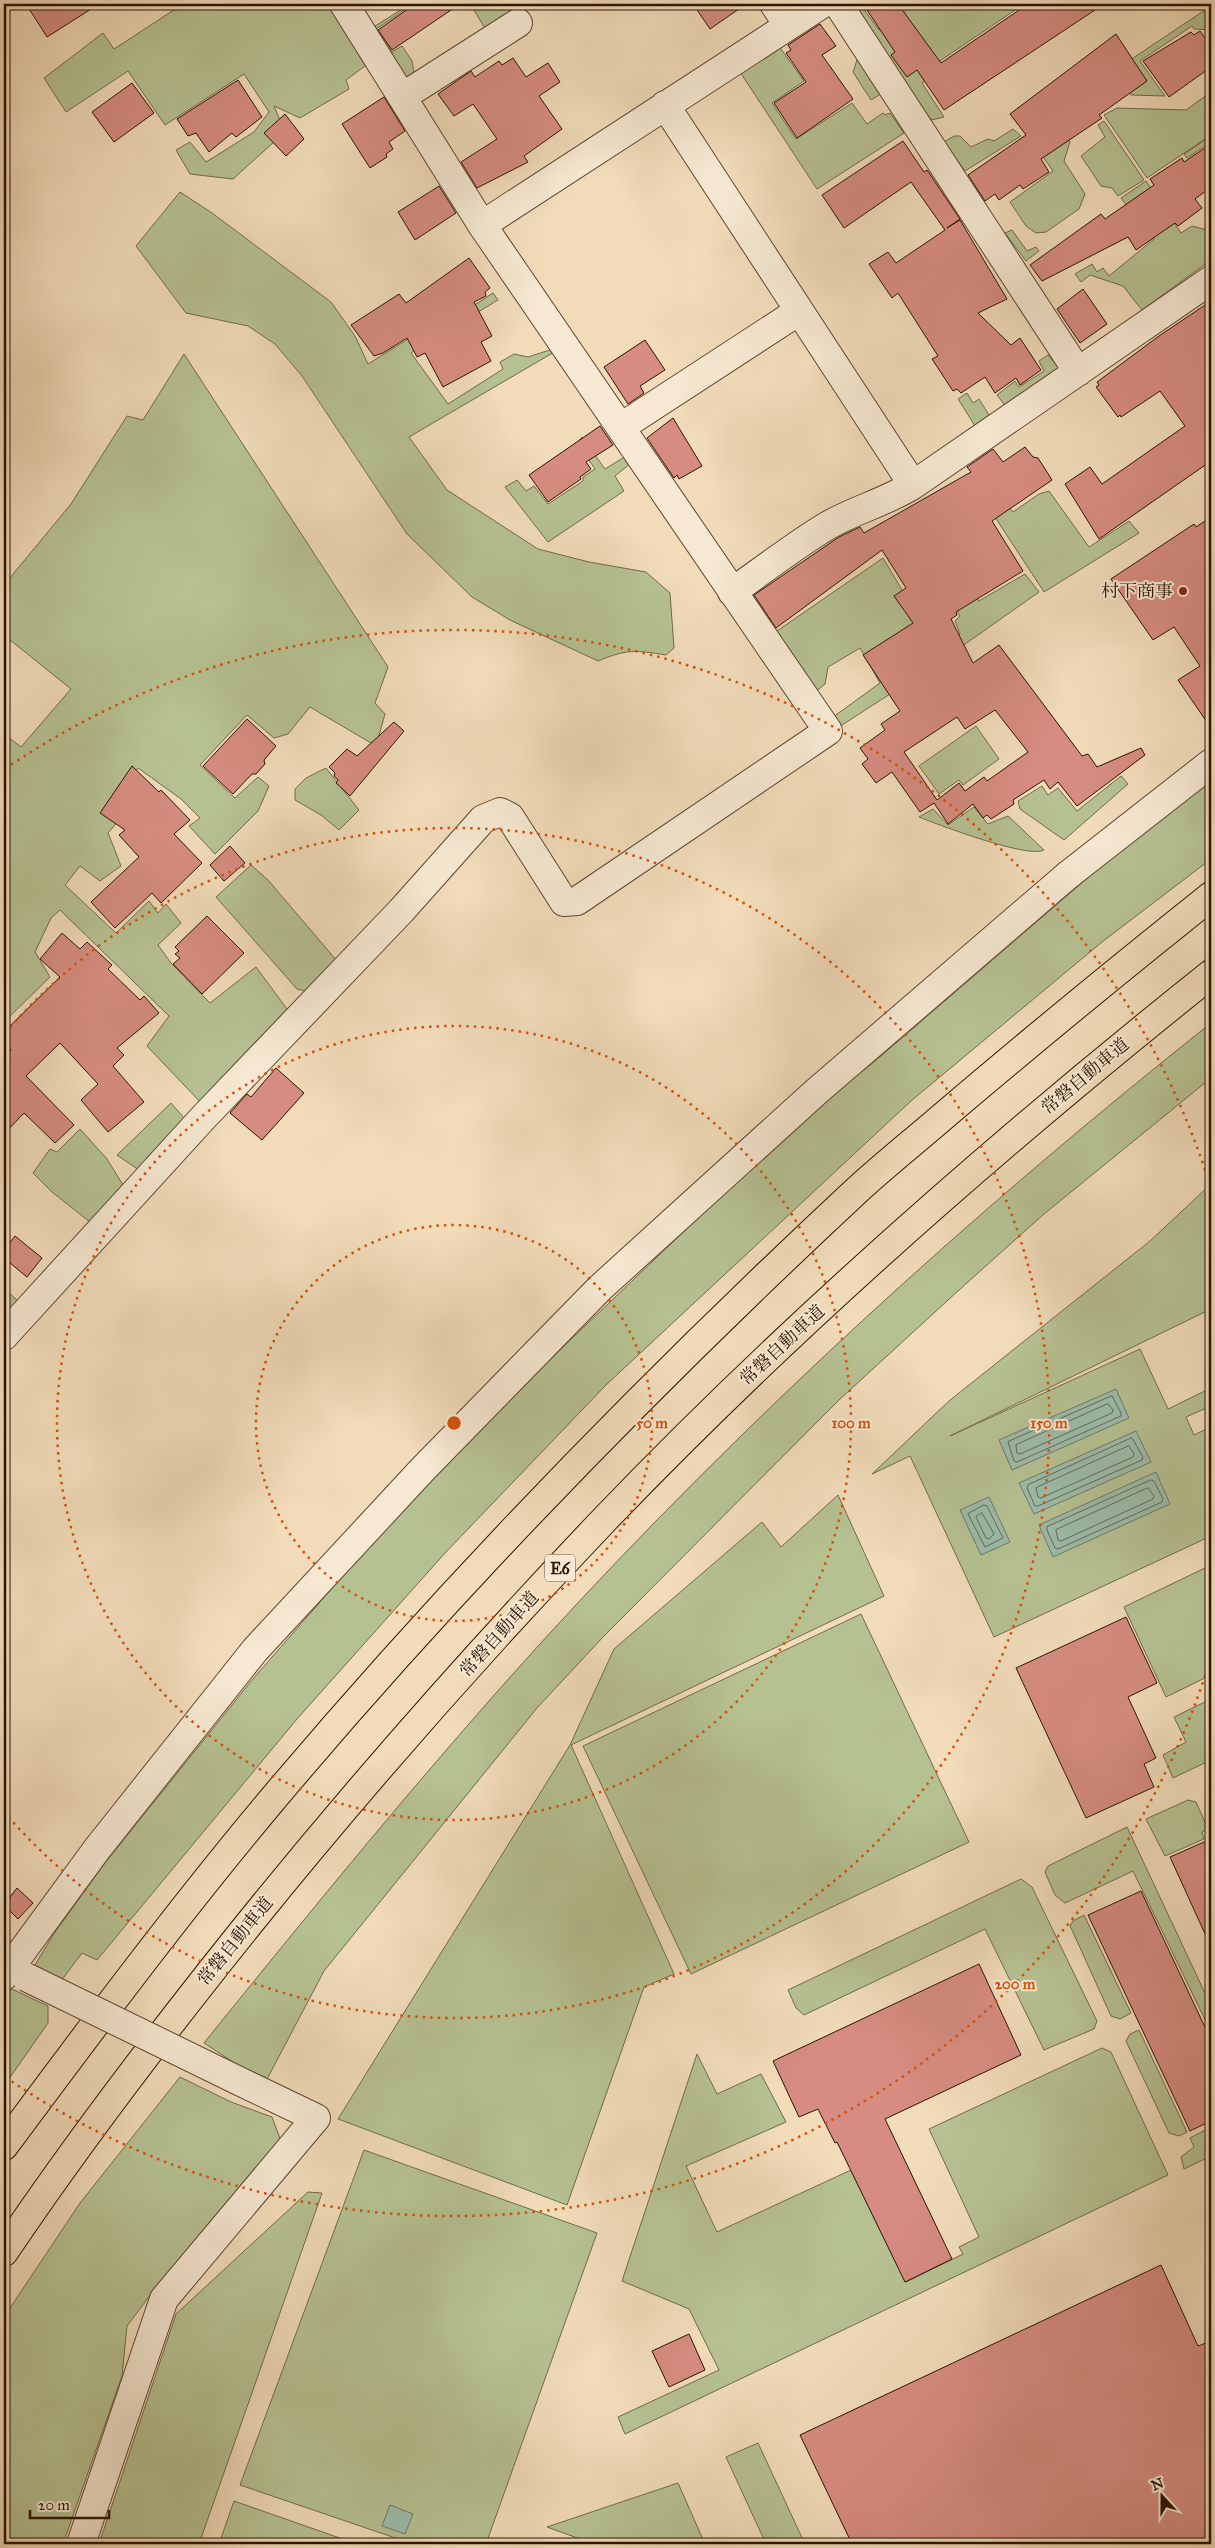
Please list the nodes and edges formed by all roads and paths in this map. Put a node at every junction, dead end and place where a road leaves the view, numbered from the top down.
1 (344, 4) edge
2 (822, 4) edge
3 (838, 4) edge
4 (781, 15) edge
5 (518, 23) dead end
6 (402, 97) junction
7 (665, 105) junction
8 (482, 225) junction
9 (1211, 280) edge
10 (799, 311) junction
11 (1078, 372) junction
12 (621, 427) junction
13 (913, 485) junction
14 (732, 592) junction
15 (1211, 763) edge
16 (1211, 896) edge
17 (1211, 974) edge
18 (4, 1336) edge
19 (14, 1972) edge
20 (4, 2146) edge
21 (4, 2252) edge
22 (80, 2544) edge

1 - 6 street
2 - 4 street
3 - 11 street
4 - 7 street
5 - 6 street
6 - 8 street
7 - 8 street
7 - 10 street
8 - 12 street
9 - 11 street
10 - 12 street
10 - 13 street
11 - 13 street
12 - 14 street
13 - 14 street
14 - 18 street
15 - 19 street
16 - 20 highway
17 - 21 highway, 常磐自動車道 / E6
19 - 22 street, bridge

